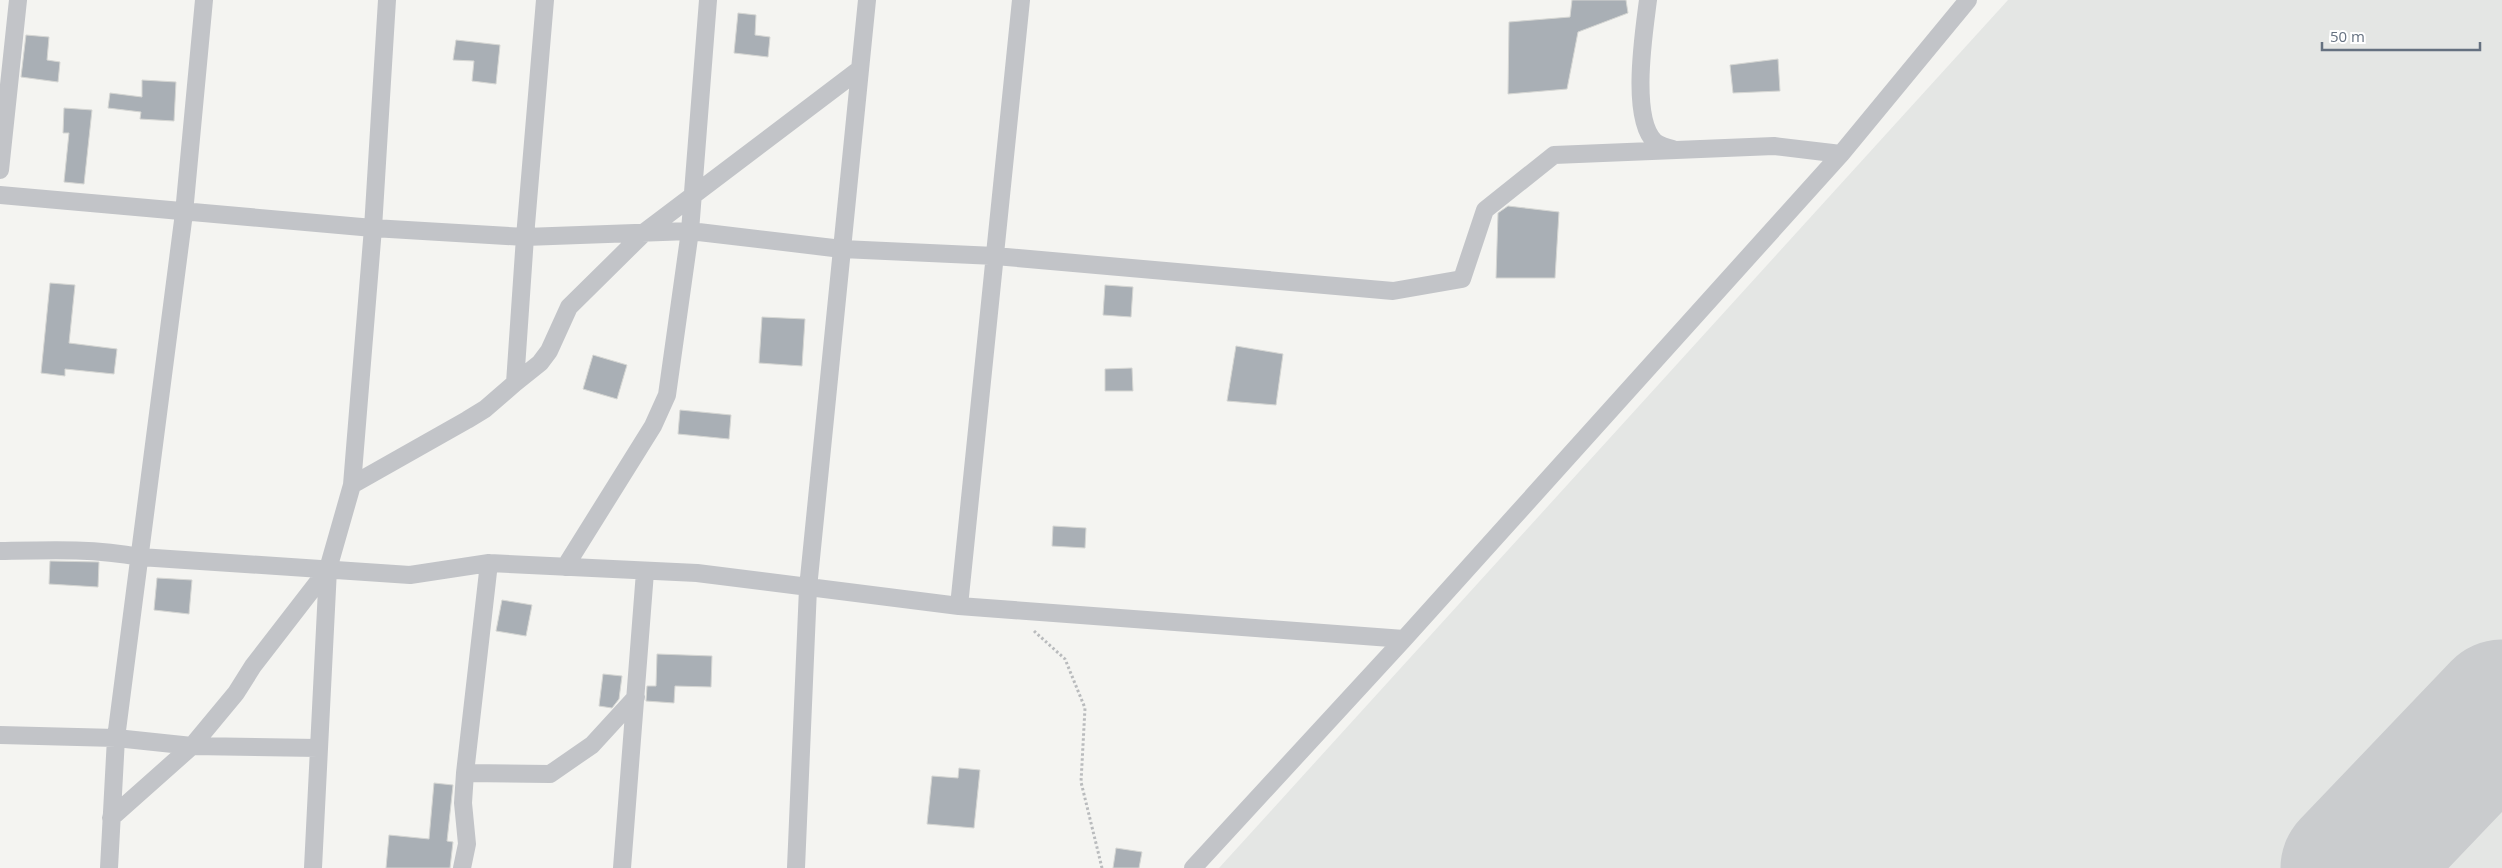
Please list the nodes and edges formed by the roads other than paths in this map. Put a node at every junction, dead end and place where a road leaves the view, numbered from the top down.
1 (18, 0) edge
2 (204, 0) edge
3 (387, 0) edge
4 (545, 0) edge
5 (708, 0) edge
6 (867, 0) edge
7 (1021, 0) edge
8 (1648, 0) edge
9 (1968, 0) edge
10 (860, 69) junction
11 (2, 124) edge
12 (1774, 146) junction
13 (1841, 154) junction
14 (0, 170) edge
15 (0, 195) edge
16 (693, 196) junction
17 (184, 213) junction
18 (373, 228) junction
19 (646, 231) junction
20 (690, 231) junction
21 (525, 237) junction
22 (842, 249) junction
23 (995, 256) junction
24 (516, 382) junction
25 (352, 485) junction
26 (0, 551) edge
27 (140, 557) junction
28 (490, 563) junction
29 (565, 566) junction
30 (328, 570) junction
31 (645, 572) junction
32 (808, 588) junction
33 (959, 606) junction
34 (1404, 639) junction
35 (636, 697) junction
36 (0, 735) edge
37 (116, 738) junction
38 (192, 746) junction
39 (318, 748) junction
40 (465, 772) junction
41 (112, 818) junction
42 (109, 868) edge
43 (313, 868) edge
44 (462, 868) edge
45 (622, 868) edge
46 (796, 868) edge
47 (1193, 868) edge

1 - 11 street
2 - 17 street
3 - 18 street
4 - 21 street
5 - 16 street
6 - 10 street
7 - 23 street
8 - 12 street
9 - 13 street
10 - 16 street
10 - 22 street
11 - 14 street
12 - 13 street
12 - 23 street
13 - 34 street
15 - 17 street
16 - 19 street
16 - 20 street
17 - 18 street
17 - 27 street
18 - 21 street
18 - 25 street
19 - 20 street
19 - 21 street
19 - 24 street
20 - 22 street
20 - 29 street
21 - 24 street
22 - 23 street
22 - 32 street
23 - 33 street
24 - 25 street
25 - 30 street
26 - 27 street
27 - 30 street
27 - 37 street
28 - 29 street
28 - 30 street
28 - 40 street
29 - 31 street
30 - 38 street
30 - 39 street
31 - 32 street
31 - 35 street
32 - 33 street
32 - 46 street
33 - 34 street
34 - 47 street
35 - 40 street
35 - 45 street
36 - 37 street
37 - 38 street
37 - 41 street
38 - 39 street
38 - 41 street
39 - 43 street
40 - 44 street
41 - 42 street

